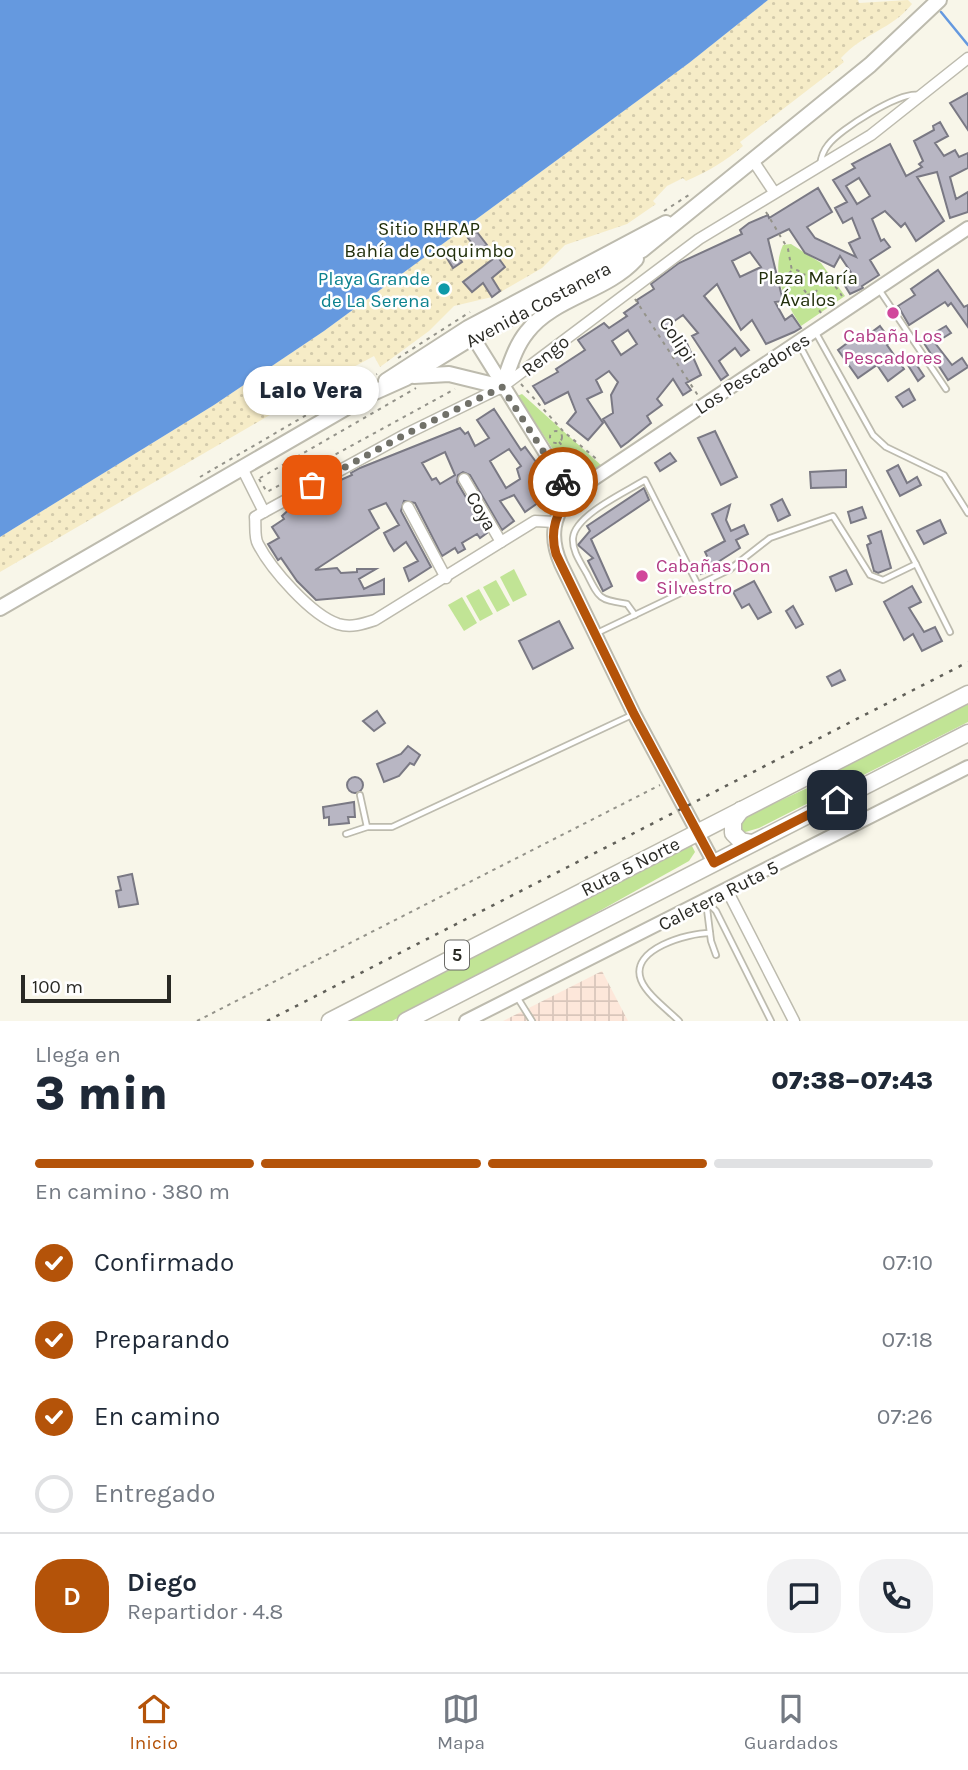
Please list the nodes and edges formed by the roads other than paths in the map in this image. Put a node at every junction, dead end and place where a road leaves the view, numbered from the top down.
1 (939, 0) edge
2 (968, 58) edge
3 (923, 96) junction
4 (754, 162) junction
5 (820, 166) junction
6 (774, 192) junction
7 (698, 197) junction
8 (968, 228) edge
9 (642, 250) junction
10 (878, 289) junction
11 (815, 332) junction
12 (471, 333) junction
13 (799, 343) junction
14 (406, 378) junction
15 (502, 387) junction
16 (946, 389) dead end
17 (368, 395) junction
18 (242, 468) junction
19 (464, 479) dead end
20 (571, 494) junction
21 (408, 507) dead end
22 (264, 512) junction
23 (968, 513) edge
24 (555, 522) junction
25 (501, 542) junction
26 (916, 564) junction
27 (446, 578) junction
28 (698, 585) junction
29 (0, 608) edge
30 (635, 615) junction
31 (950, 632) dead end
32 (596, 633) junction
33 (968, 694) edge
34 (634, 714) junction
35 (968, 733) edge
36 (968, 767) edge
37 (360, 795) dead end
38 (742, 808) junction
39 (367, 827) junction
40 (697, 832) junction
41 (346, 834) dead end
42 (752, 843) junction
43 (714, 863) junction
44 (727, 890) junction
45 (706, 901) junction
46 (710, 933) junction
47 (716, 955) dead end
48 (517, 996) junction
49 (330, 1021) edge
50 (406, 1021) edge
51 (466, 1021) edge
52 (532, 1021) edge
53 (679, 1021) edge
54 (771, 1021) edge
55 (794, 1021) edge

1 - 4 main road, Avenida Costanera
2 - 3 street, Rengo
3 - 5 street, Rengo
3 - 5 lane
4 - 6 street
4 - 7 main road, Avenida Costanera
5 - 6 street, Rengo
6 - 15 street, Rengo
7 - 9 main road, Avenida Costanera
7 - 12 main road, Avenida Costanera
8 - 10 street, Los Pescadores
9 - 12 main road, Avenida Costanera
9 - 15 main road
10 - 11 street, Los Pescadores
10 - 16 lane
11 - 13 street, Los Pescadores
11 - 23 lane
12 - 14 main road, Avenida Costanera
12 - 15 street
12 - 17 main road, Avenida Costanera
13 - 20 street, Los Pescadores
13 - 26 lane
14 - 15 main road
14 - 17 main road, Avenida Costanera
15 - 20 street
15 - 22 street, Rengo
17 - 18 main road, Avenida Costanera
18 - 22 street
18 - 29 main road, Avenida Costanera
19 - 25 street, Coya
20 - 24 street
21 - 27 street
22 - 27 street
24 - 25 street
24 - 32 street
25 - 27 street
26 - 28 lane
26 - 31 lane
28 - 30 lane
28 - 30 lane
30 - 32 lane
32 - 34 street
33 - 38 highway, Ruta 5 Norte / 5
34 - 39 lane
34 - 40 street
35 - 42 highway, Ruta 5 Norte / 5
36 - 44 street, Caletera Ruta 5
37 - 39 lane
38 - 40 highway, Ruta 5 Norte / 5
38 - 42 highway
39 - 41 lane
40 - 43 street
40 - 49 highway, Ruta 5 Norte / 5
42 - 43 highway, Ruta 5 Norte / 5
43 - 50 highway, Ruta 5 Norte / 5
44 - 45 street, Caletera Ruta 5
44 - 55 street
45 - 46 lane
45 - 48 street, Caletera Ruta 5
45 - 54 lane
46 - 47 lane
46 - 53 lane
48 - 51 street, Caletera Ruta 5
48 - 52 lane

